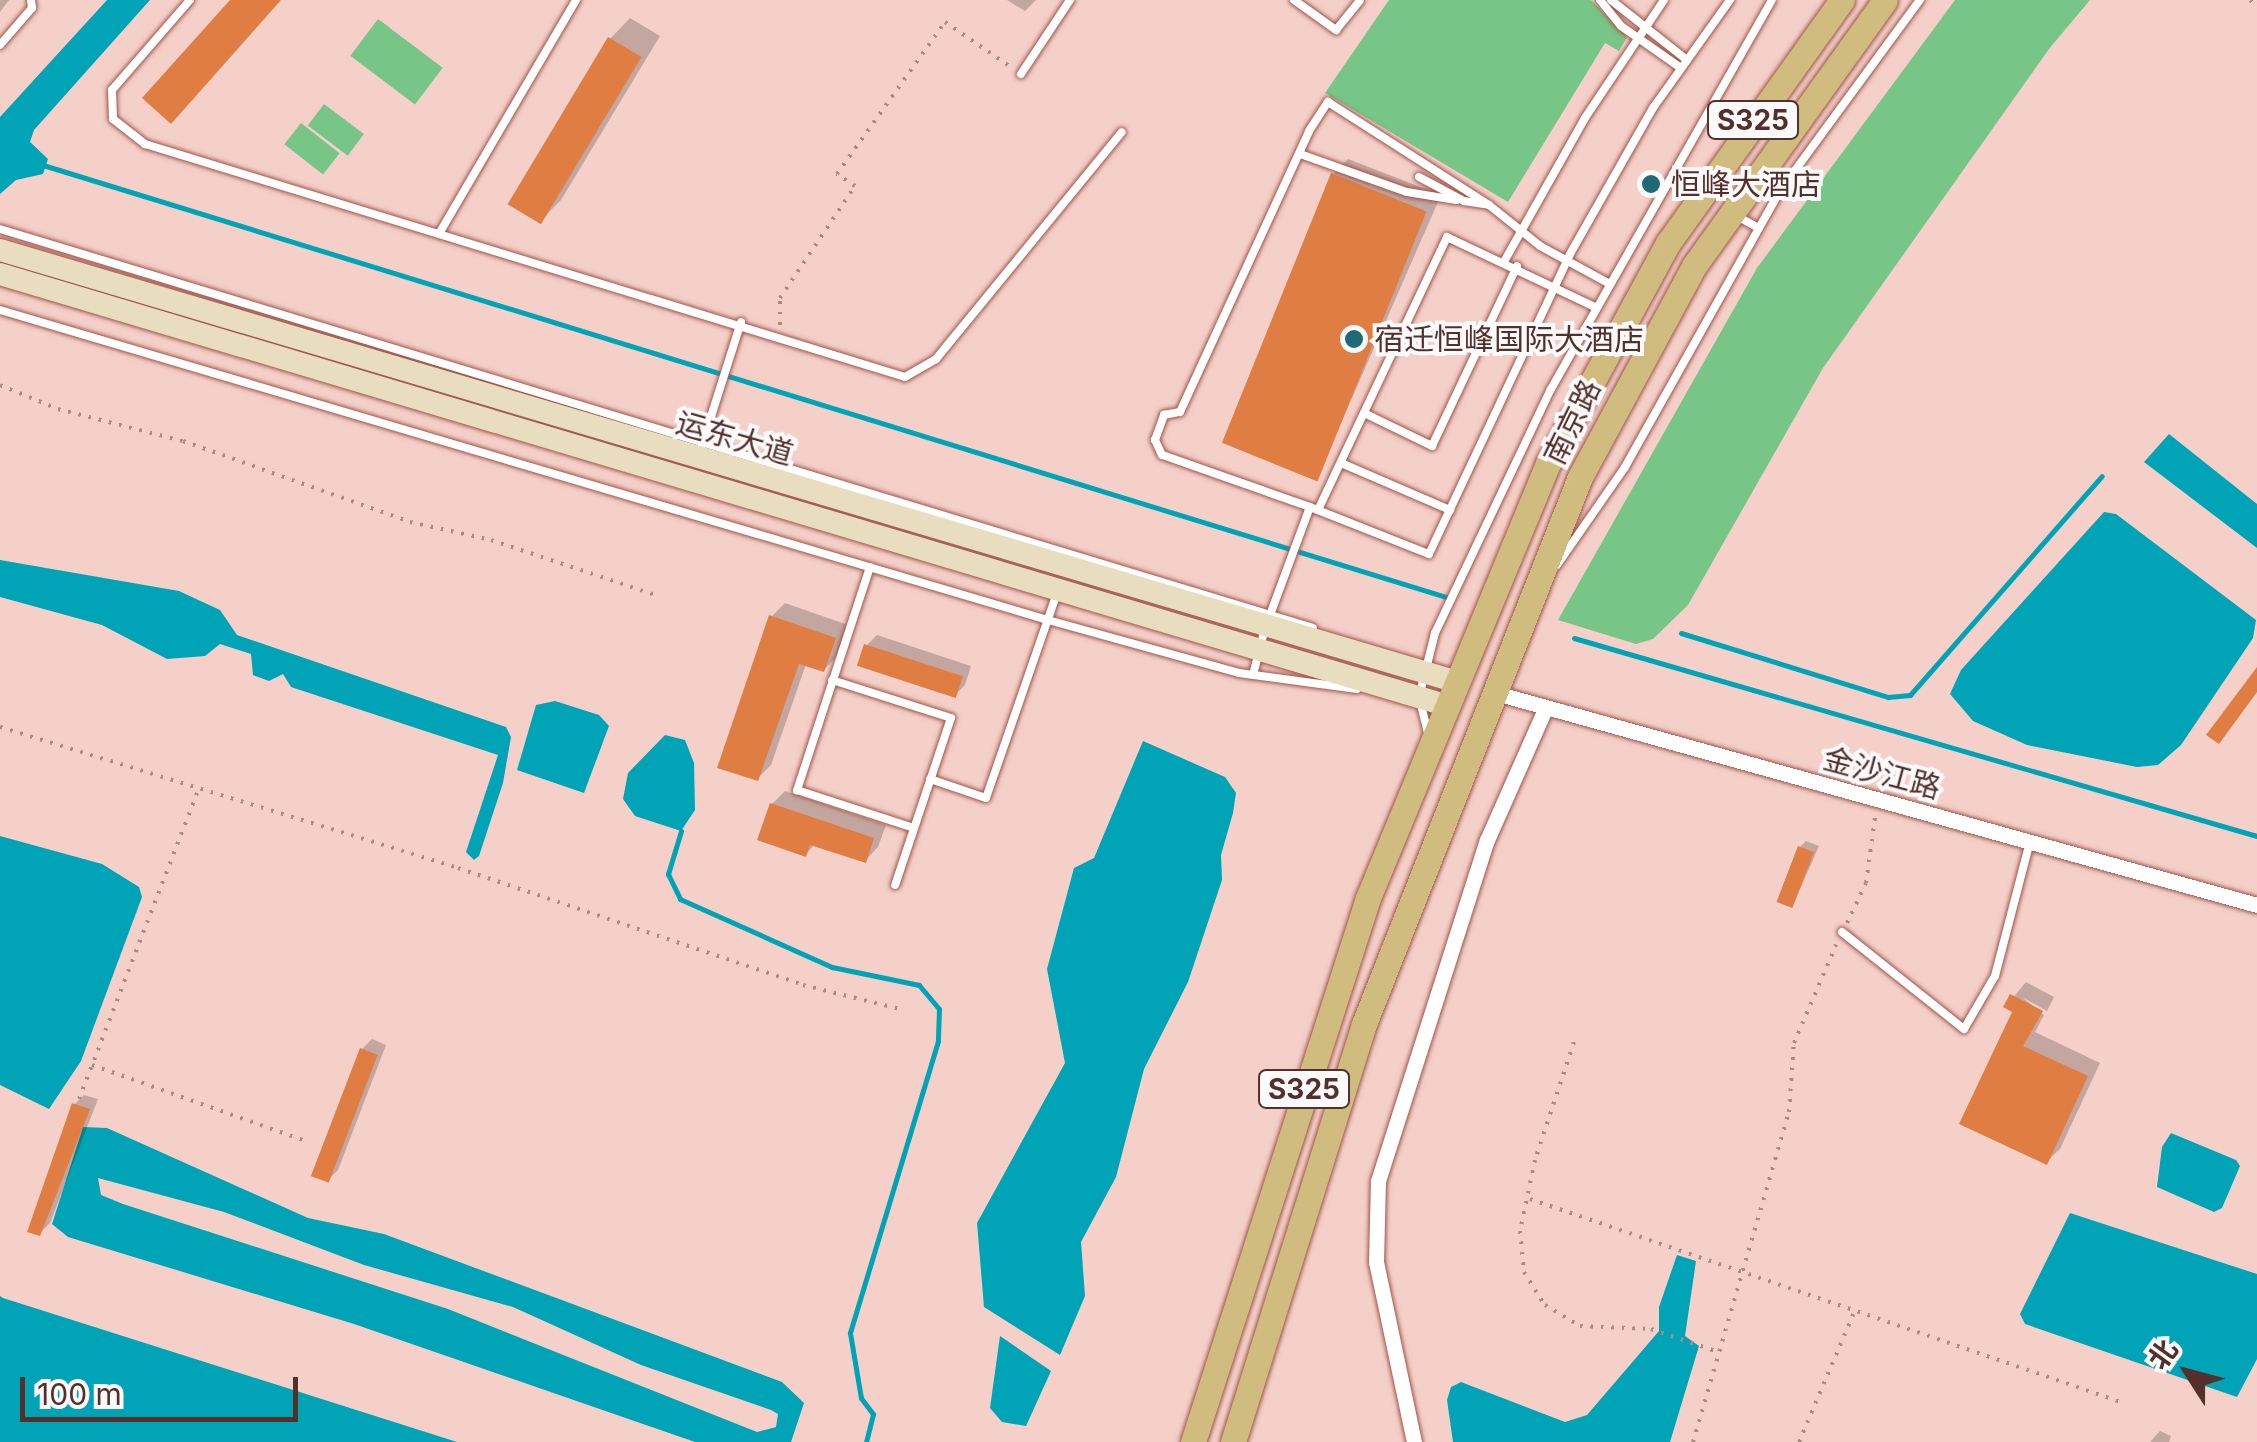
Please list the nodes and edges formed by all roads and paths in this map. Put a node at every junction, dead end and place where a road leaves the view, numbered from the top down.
1 (31, 0) edge
2 (190, 0) edge
3 (576, 0) edge
4 (1070, 0) edge
5 (1294, 0) edge
6 (1360, 0) edge
7 (1600, 0) edge
8 (1611, 0) edge
9 (1664, 0) edge
10 (1730, 0) edge
11 (1772, 0) edge
12 (1842, 0) edge
13 (1885, 0) edge
14 (1920, 0) edge
15 (2250, 0) edge
16 (2257, 5) edge
17 (1640, 34) junction
18 (0, 45) edge
19 (1684, 64) junction
20 (1021, 74) joint
21 (1122, 132) dead end
22 (1303, 155) junction
23 (1418, 177) dead end
24 (1464, 201) junction
25 (1489, 205) junction
26 (1731, 213) junction
27 (1758, 228) junction
28 (0, 229) edge
29 (1521, 230) junction
30 (440, 232) junction
31 (5, 252) edge
32 (1505, 260) junction
33 (1566, 261) junction
34 (1517, 266) junction
35 (1608, 283) junction
36 (1555, 285) junction
37 (1595, 306) junction
38 (0, 310) edge
39 (741, 322) junction
40 (780, 335) junction
41 (0, 384) edge
42 (1364, 413) junction
43 (700, 449) junction
44 (1340, 463) junction
45 (1314, 508) junction
46 (1450, 510) junction
47 (870, 566) junction
48 (1062, 578) junction
49 (658, 596) dead end
50 (1526, 610) junction
51 (1269, 619) junction
52 (1048, 620) junction
53 (1258, 649) junction
54 (1424, 672) junction
55 (1253, 675) junction
56 (832, 680) junction
57 (1492, 692) junction
58 (1450, 693) junction
59 (1419, 697) junction
60 (1545, 709) junction
61 (0, 727) edge
62 (1430, 742) junction
63 (930, 779) junction
64 (199, 789) junction
65 (1877, 800) junction
66 (914, 828) junction
67 (2030, 842) junction
68 (895, 885) dead end
69 (2257, 905) edge
70 (1842, 932) junction
71 (904, 1010) dead end
72 (1574, 1042) dead end
73 (92, 1065) junction
74 (79, 1099) dead end
75 (306, 1141) dead end
76 (1530, 1199) junction
77 (1741, 1270) junction
78 (1855, 1310) junction
79 (1718, 1352) junction
80 (2121, 1402) dead end
81 (1193, 1442) edge
82 (1234, 1442) edge
83 (1414, 1442) edge
84 (1694, 1442) edge
85 (1800, 1442) edge

1 - 18 lane
2 - 30 lane
3 - 30 lane
4 - 20 lane
5 - 6 lane
7 - 17 lane
8 - 17 lane
9 - 17 lane
10 - 19 lane
11 - 35 lane
12 - 58 main road, 南京路 / S325
13 - 26 main road, 南京路 / S325
14 - 27 lane
15 - 16 path
17 - 19 lane
17 - 29 lane
19 - 33 lane
20 - 40 path
21 - 40 lane
22 - 24 lane
22 - 25 lane
22 - 45 lane
23 - 24 lane
24 - 25 lane
25 - 29 lane
26 - 27 lane
26 - 50 main road, 南京路 / S325
27 - 50 lane
28 - 31 lane
29 - 32 lane
29 - 33 lane
30 - 39 lane
31 - 43 main road, 运东大道
31 - 48 main road, 运东大道
32 - 34 lane
32 - 42 lane
33 - 35 lane
33 - 36 lane
34 - 36 lane
34 - 42 lane
35 - 37 lane
36 - 37 lane
36 - 46 lane
37 - 54 lane
38 - 47 lane
39 - 40 lane
39 - 43 lane
41 - 49 path
42 - 44 lane
43 - 48 main road, 运东大道
43 - 51 lane
44 - 45 lane
44 - 46 lane
45 - 46 lane
45 - 51 lane
47 - 52 lane
47 - 56 lane
48 - 51 main road, 运东大道
48 - 52 lane
48 - 53 main road, 运东大道
50 - 57 main road, 南京路 / S325
51 - 53 lane
51 - 54 main road, 运东大道
52 - 55 lane
52 - 63 lane
53 - 55 lane
53 - 59 main road, 运东大道
54 - 58 main road, 运东大道
54 - 59 lane
55 - 59 lane
56 - 63 lane
56 - 66 lane
57 - 60 street, 金沙江路
57 - 82 main road, 南京路 / S325
58 - 59 main road, 运东大道
58 - 62 main road, 南京路 / S325
59 - 62 lane
60 - 65 street, 金沙江路
60 - 83 street
61 - 64 path
62 - 81 main road, S325
63 - 66 lane
64 - 71 path
64 - 73 path
65 - 67 street, 金沙江路
65 - 70 path
66 - 68 lane
67 - 69 street, 金沙江路
67 - 70 lane
70 - 77 path
72 - 76 path
73 - 74 path
73 - 75 path
76 - 77 path
76 - 79 path
77 - 78 path
77 - 79 path
78 - 80 path
78 - 85 path
79 - 84 path

